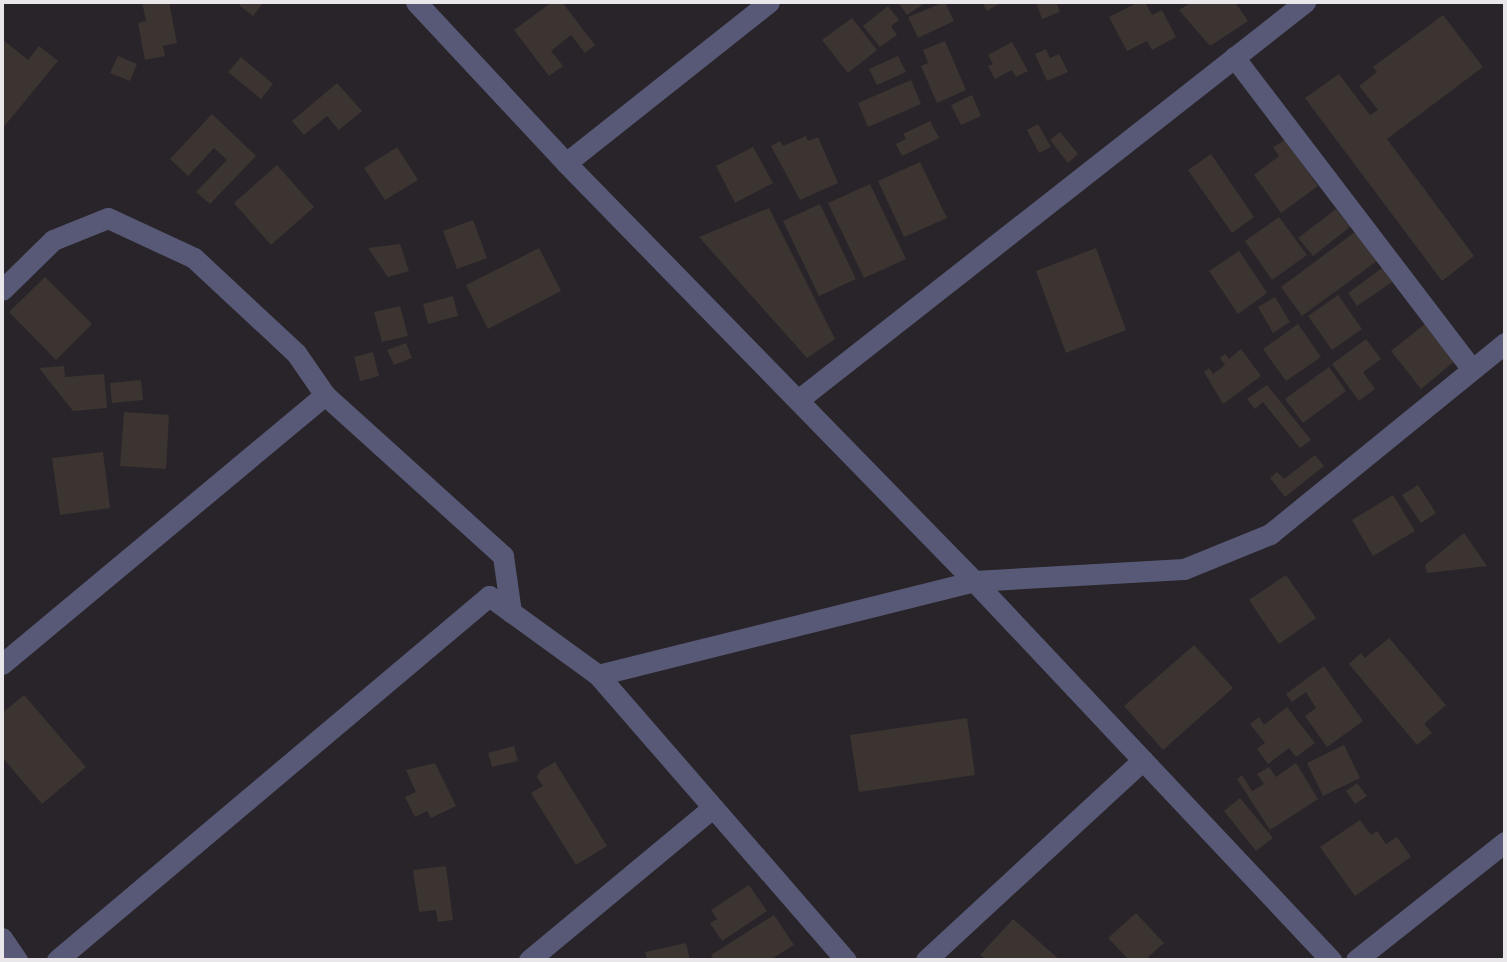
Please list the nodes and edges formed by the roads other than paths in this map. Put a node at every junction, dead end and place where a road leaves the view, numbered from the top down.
1 (416, 2) edge
2 (769, 2) edge
3 (1305, 2) edge
4 (1234, 57) junction
5 (566, 163) junction
6 (2, 290) edge
7 (1505, 343) edge
8 (1470, 367) junction
9 (325, 395) junction
10 (798, 400) junction
11 (974, 581) junction
12 (511, 612) junction
13 (2, 664) edge
14 (598, 675) junction
15 (1143, 760) junction
16 (713, 807) junction
17 (1505, 842) edge
18 (2, 938) edge
19 (17, 960) edge
20 (57, 960) edge
21 (529, 960) edge
22 (846, 960) edge
23 (926, 960) edge
24 (1331, 960) edge
25 (1356, 960) edge

1 - 5 street
2 - 5 street
3 - 4 street
4 - 8 street
4 - 10 street
5 - 10 street
6 - 9 street
7 - 8 street
8 - 11 street
9 - 12 street
9 - 13 street
10 - 11 street
11 - 14 street
11 - 15 street
12 - 14 street
12 - 20 street
14 - 16 street
15 - 23 street
15 - 24 street
16 - 21 street
16 - 22 street
17 - 25 street
18 - 19 street

